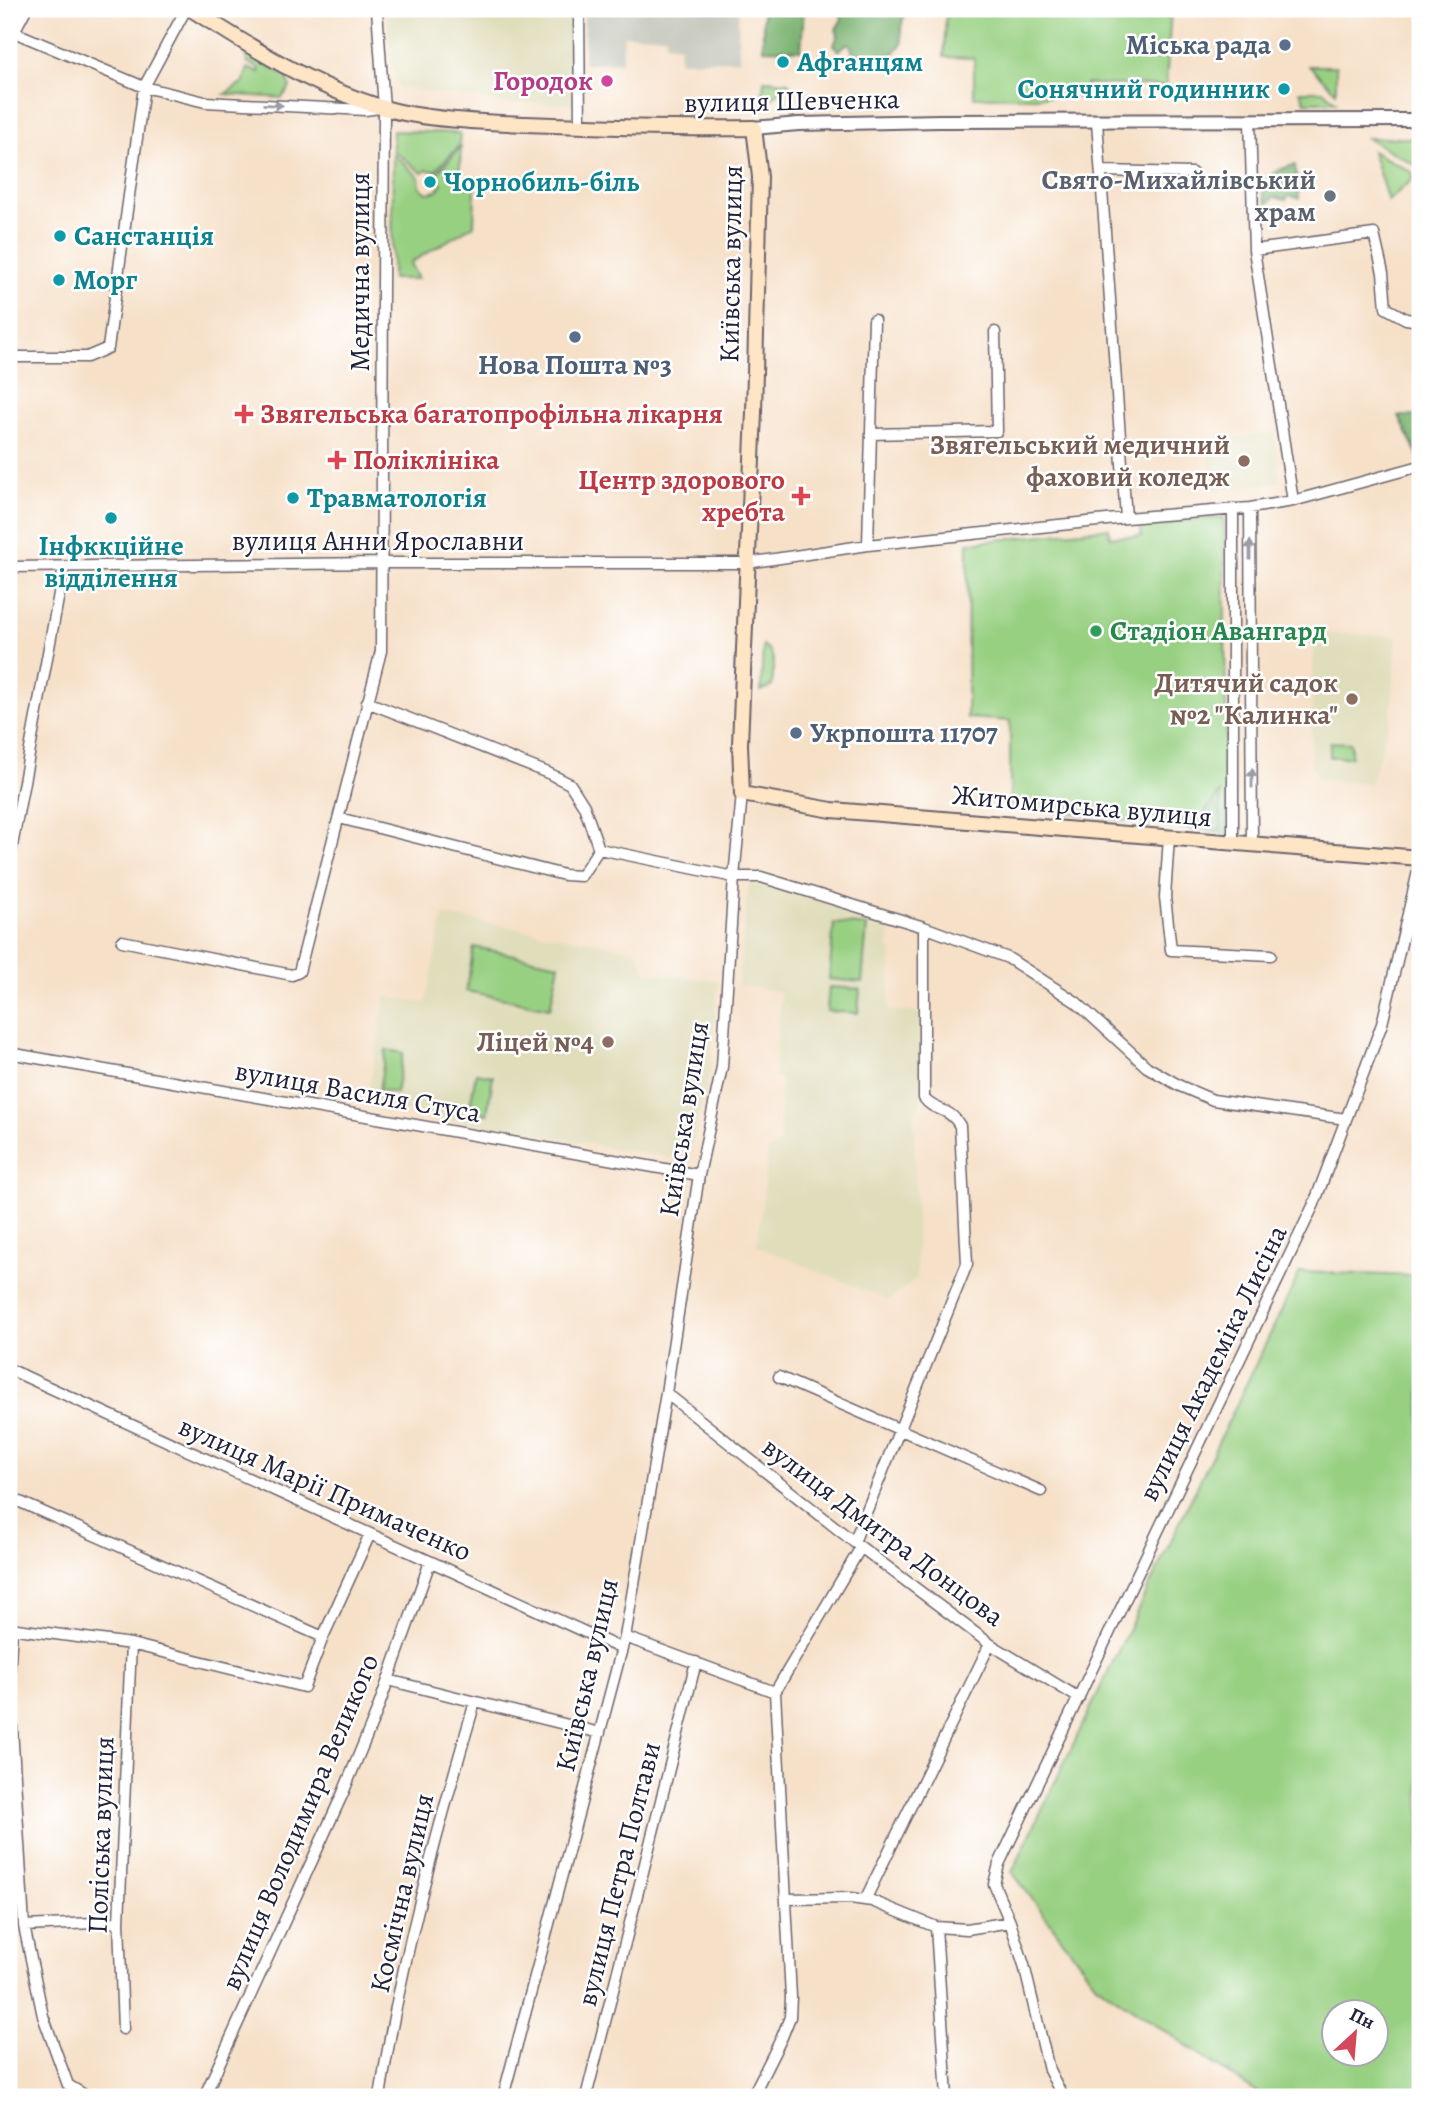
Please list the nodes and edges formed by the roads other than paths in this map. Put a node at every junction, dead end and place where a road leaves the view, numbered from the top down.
1 (26, 9) edge
2 (188, 9) edge
3 (377, 9) edge
4 (579, 9) edge
5 (11, 31) edge
6 (144, 87) junction
7 (384, 108) junction
8 (1250, 120) junction
9 (1420, 120) edge
10 (1097, 122) junction
11 (580, 126) junction
12 (754, 128) junction
13 (1101, 171) junction
14 (1192, 173) dead end
15 (1254, 250) junction
16 (874, 320) dead end
17 (1420, 321) edge
18 (995, 332) dead end
19 (9, 357) edge
20 (871, 434) junction
21 (1420, 466) edge
22 (1293, 501) junction
23 (1250, 508) junction
24 (1233, 509) junction
25 (1126, 518) junction
26 (868, 545) junction
27 (381, 563) junction
28 (747, 563) junction
29 (9, 567) edge
30 (64, 567) junction
31 (367, 702) junction
32 (742, 794) junction
33 (340, 818) junction
34 (1169, 837) junction
35 (1233, 844) junction
36 (1252, 846) junction
37 (598, 849) junction
38 (1420, 861) edge
39 (9, 862) edge
40 (734, 877) junction
41 (924, 927) junction
42 (122, 941) dead end
43 (1271, 955) dead end
44 (9, 1053) edge
45 (1346, 1119) junction
46 (699, 1175) junction
47 (9, 1369) edge
48 (779, 1377) dead end
49 (666, 1393) junction
50 (900, 1428) junction
51 (1041, 1491) dead end
52 (9, 1497) edge
53 (370, 1534) junction
54 (858, 1545) junction
55 (430, 1562) junction
56 (10, 1628) edge
57 (323, 1636) junction
58 (625, 1637) junction
59 (131, 1644) junction
60 (990, 1644) junction
61 (622, 1649) junction
62 (696, 1662) junction
63 (388, 1681) junction
64 (775, 1692) junction
65 (1079, 1698) junction
66 (475, 1702) junction
67 (600, 1733) junction
68 (9, 1889) edge
69 (20, 1890) junction
70 (786, 1899) junction
71 (865, 1900) junction
72 (119, 1922) junction
73 (1010, 1922) junction
74 (24, 1926) junction
75 (936, 1927) junction
76 (123, 2029) dead end
77 (88, 2097) edge
78 (204, 2097) edge
79 (380, 2097) edge
80 (503, 2097) edge
81 (586, 2097) edge
82 (752, 2097) edge
83 (947, 2097) edge
84 (1063, 2097) edge

1 - 5 street
2 - 6 street
2 - 7 main road, вулиця Шевченка
3 - 7 street, Медична вулиця
4 - 11 street
5 - 6 street
6 -> 7 street
6 - 19 street
7 - 11 main road, вулиця Шевченка
7 - 27 street, Медична вулиця
8 - 9 street, вулиця Шевченка
8 - 10 street, вулиця Шевченка
8 - 15 street
10 - 12 street, вулиця Шевченка
10 - 13 street
11 - 12 main road, вулиця Шевченка
12 - 28 main road, Київська вулиця
13 - 14 street
13 - 25 street
15 - 17 street
15 - 22 street
16 - 20 street
18 - 20 street
20 - 26 street
21 - 22 street, вулиця Анни Ярославни
22 - 23 street, вулиця Анни Ярославни
23 - 24 street, вулиця Анни Ярославни
36 -> 23 street
24 - 25 street, вулиця Анни Ярославни
24 - 35 street
25 - 26 street, вулиця Анни Ярославни
26 - 28 street, вулиця Анни Ярославни
27 - 28 street, вулиця Анни Ярославни
27 - 30 street, вулиця Анни Ярославни
27 - 31 street, Медична вулиця
28 - 32 main road, Київська вулиця
29 - 30 street, вулиця Анни Ярославни
30 - 39 street
31 - 33 street, Медична вулиця
31 - 37 street
32 - 34 main road, Житомирська вулиця
32 - 40 street, Київська вулиця
33 - 37 street
33 - 42 street, Медична вулиця
34 - 35 main road, Житомирська вулиця
34 - 43 street
35 - 36 main road, Житомирська вулиця
36 - 38 main road, Житомирська вулиця
37 - 40 street
38 - 45 street, вулиця Академіка Лисіна
40 - 41 street
40 - 46 street, Київська вулиця
41 - 45 street
41 - 50 street
44 - 46 street, вулиця Василя Стуса
45 - 65 street, вулиця Академіка Лисіна
46 - 49 street, Київська вулиця
47 - 53 street, вулиця Марії Примаченко
48 - 50 street
49 - 54 street, вулиця Дмитра Донцова
49 - 58 street, Київська вулиця
50 - 51 street
50 - 54 street
52 - 57 street
53 - 55 street, вулиця Марії Примаченко
53 - 57 street
54 - 60 street, вулиця Дмитра Донцова
54 - 64 street
55 - 61 street, вулиця Марії Примаченко
55 - 63 street, вулиця Володимира Великого
56 - 59 street
56 - 69 street
57 - 59 street
58 - 61 street, Київська вулиця
58 - 62 street
59 - 72 street, Поліська вулиця
60 - 65 street, вулиця Дмитра Донцова
60 - 71 street
61 - 67 street, Київська вулиця
62 - 64 street
62 - 81 street, вулиця Петра Полтави
63 - 66 street
63 - 78 street, вулиця Володимира Великого
64 - 70 street
65 - 73 street, вулиця Академіка Лисіна
66 - 67 street
66 - 79 street, Космічна вулиця
67 - 80 street, Київська вулиця
68 - 69 street
69 - 74 street
70 - 71 street
70 - 82 street
71 - 75 street
72 - 74 street
72 - 76 street, Поліська вулиця
73 - 75 street
73 - 84 street
74 - 77 street
75 - 83 street

